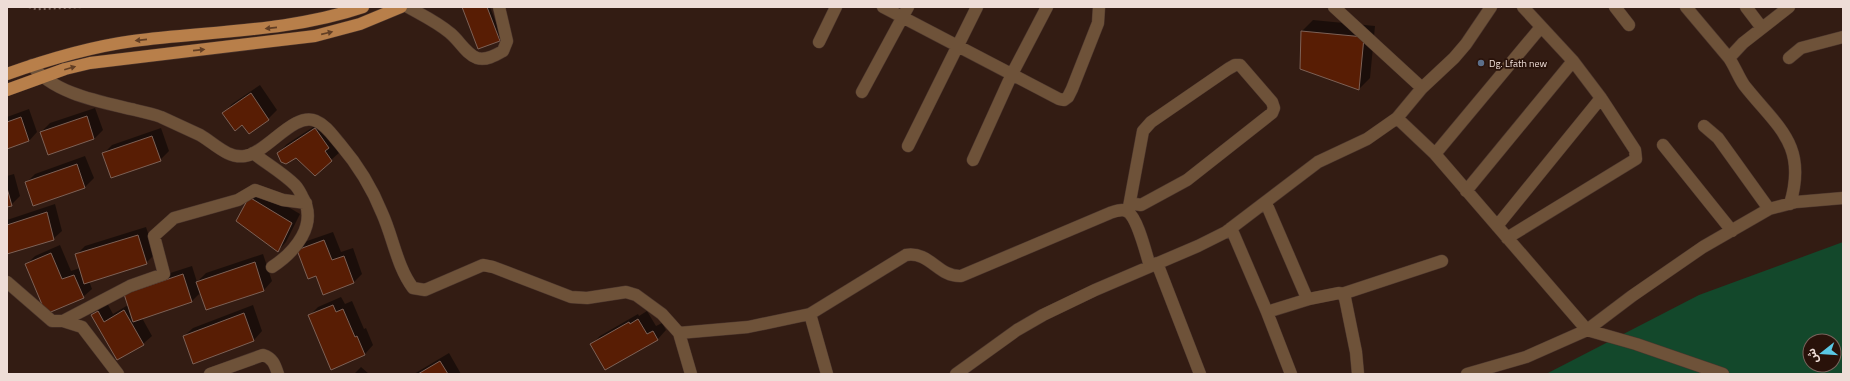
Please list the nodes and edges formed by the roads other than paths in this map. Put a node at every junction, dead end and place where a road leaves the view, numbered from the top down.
1 (363, 7) edge
2 (401, 7) edge
3 (408, 7) edge
4 (499, 7) edge
5 (836, 7) edge
6 (883, 7) edge
7 (977, 7) edge
8 (1047, 7) edge
9 (1099, 7) edge
10 (1491, 7) edge
11 (1523, 7) edge
12 (1615, 7) edge
13 (1686, 7) edge
14 (1746, 7) edge
15 (1789, 7) edge
16 (1342, 9) edge
17 (906, 12) edge
18 (1629, 25) dead end
19 (1541, 27) junction
20 (1762, 28) junction
21 (1843, 37) edge
22 (819, 42) dead end
23 (957, 45) junction
24 (1729, 58) junction
25 (1789, 58) dead end
26 (1572, 61) junction
27 (32, 65) junction
28 (7, 74) edge
29 (1012, 74) junction
30 (43, 78) junction
31 (1422, 88) junction
32 (7, 90) edge
33 (862, 92) dead end
34 (1601, 98) junction
35 (1397, 118) junction
36 (1704, 126) dead end
37 (1663, 145) dead end
38 (908, 146) dead end
39 (253, 153) junction
40 (1434, 154) junction
41 (973, 160) dead end
42 (1466, 191) junction
43 (1843, 198) edge
44 (306, 203) junction
45 (1266, 203) junction
46 (1790, 204) junction
47 (1129, 208) junction
48 (1770, 209) junction
49 (1497, 226) junction
50 (1231, 228) junction
51 (1732, 231) junction
52 (1507, 238) junction
53 (1442, 261) dead end
54 (1154, 264) junction
55 (272, 267) dead end
56 (7, 282) edge
57 (1342, 294) junction
58 (1309, 299) junction
59 (1267, 312) junction
60 (810, 314) junction
61 (63, 321) junction
62 (1587, 330) junction
63 (678, 333) junction
64 (118, 374) edge
65 (210, 374) edge
66 (278, 374) edge
67 (690, 374) edge
68 (827, 374) edge
69 (956, 374) edge
70 (1200, 374) edge
71 (1291, 374) edge
72 (1358, 374) edge
73 (1467, 374) edge
74 (1723, 374) edge

1 -> 27 main road
30 -> 2 main road
3 - 4 street
5 - 22 street
6 - 17 street
7 - 23 street
8 - 29 street
9 - 29 street
10 - 31 street
11 - 19 street
12 - 18 street
13 - 24 street
14 - 20 street
15 - 20 street
16 - 31 street
17 - 23 street
17 - 33 street
19 - 26 street
19 - 40 street
20 - 24 street
21 - 25 street
23 - 29 street
23 - 38 street
24 - 46 street
26 - 34 street
26 - 42 street
27 - 28 main road
27 - 30 street
29 - 41 street
30 - 32 main road
30 - 39 street
31 - 35 street
34 - 49 street
34 - 52 street
35 - 40 street
35 - 45 street
36 - 48 street
37 - 51 street
39 - 44 street
39 - 63 street
40 - 42 street
42 - 49 street
43 - 46 street
44 - 55 street
44 - 61 street
45 - 50 street
45 - 58 street
46 - 48 street
47 - 47 street
47 - 54 street
47 - 60 street
48 - 51 street
49 - 52 street
50 - 54 street
50 - 59 street
51 - 62 street
52 - 62 street
53 - 57 street
54 - 69 street
54 - 70 street
56 - 61 street
57 - 58 street
57 - 72 street
58 - 59 street
59 - 71 street
60 - 63 street
60 - 68 street
61 - 64 street
62 - 73 street
62 - 74 street
63 - 67 street
65 - 66 street

